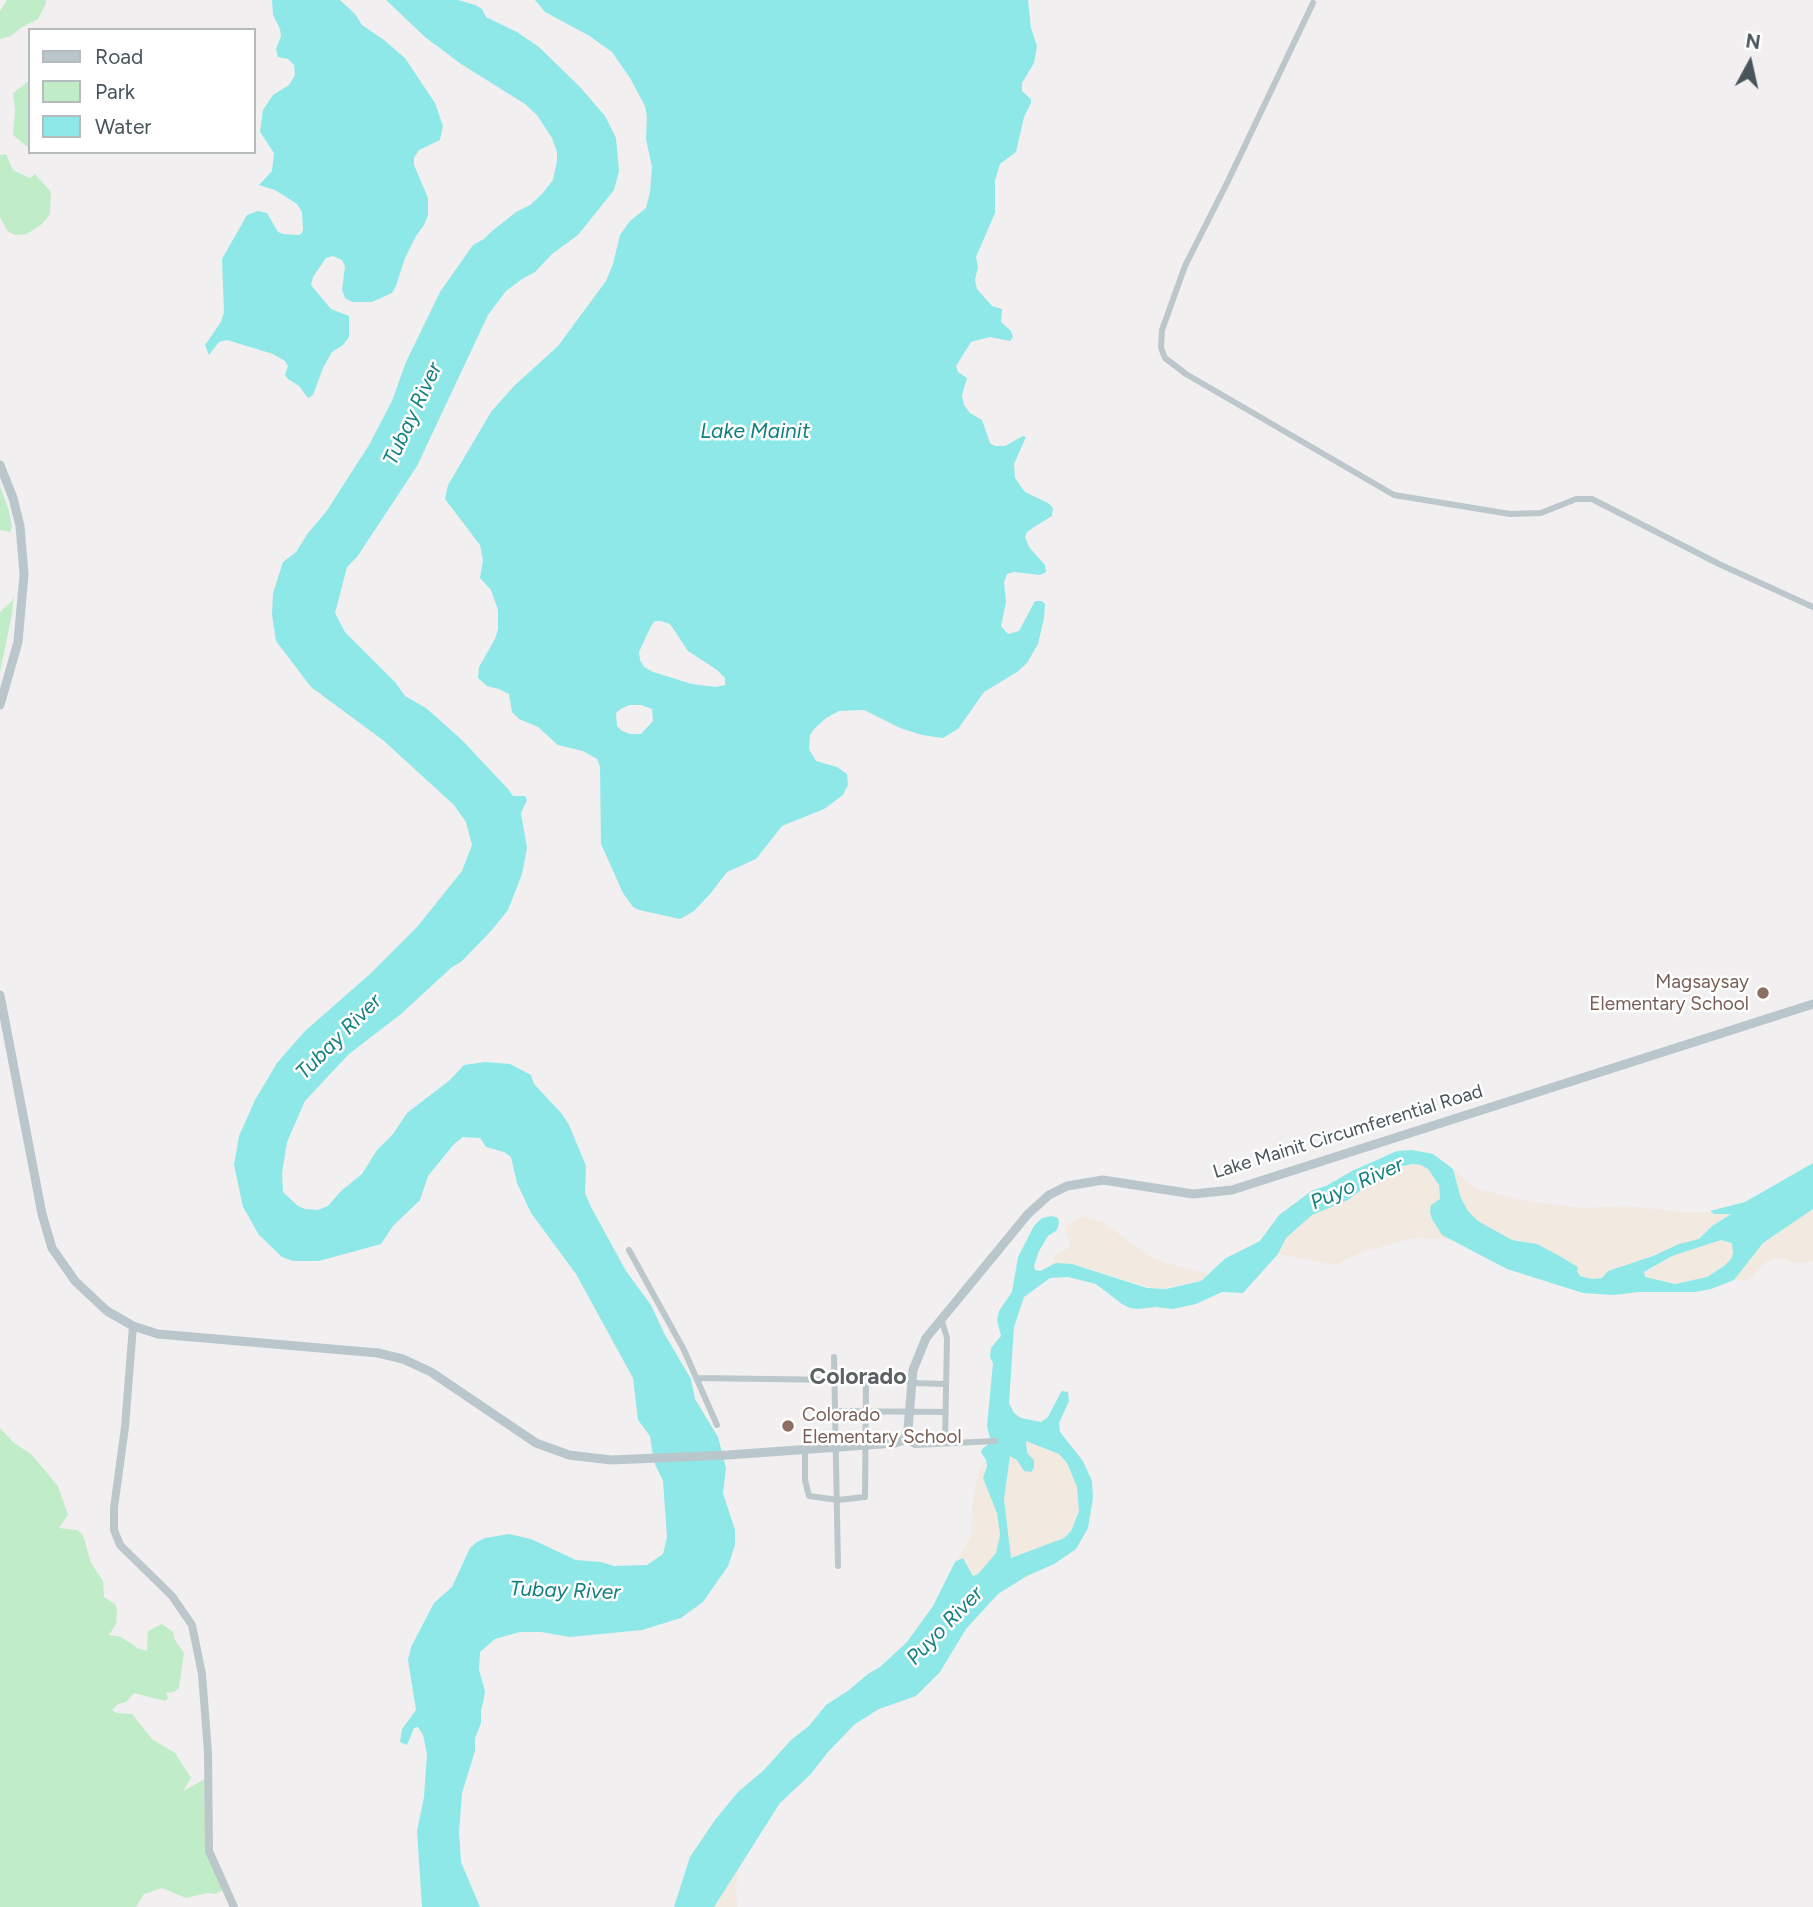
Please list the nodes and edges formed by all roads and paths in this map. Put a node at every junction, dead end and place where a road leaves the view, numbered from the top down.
1 (1313, 3) dead end
2 (0, 466) edge
3 (1813, 607) edge
4 (0, 705) edge
5 (0, 995) edge
6 (1813, 1004) edge
7 (629, 1250) dead end
8 (941, 1318) junction
9 (134, 1326) junction
10 (834, 1357) dead end
11 (697, 1378) junction
12 (835, 1381) junction
13 (866, 1381) junction
14 (911, 1382) junction
15 (945, 1384) junction
16 (865, 1411) junction
17 (836, 1412) junction
18 (909, 1412) junction
19 (945, 1412) junction
20 (717, 1425) dead end
21 (904, 1440) junction
22 (995, 1440) dead end
23 (945, 1443) junction
24 (865, 1445) junction
25 (837, 1447) junction
26 (805, 1449) junction
27 (838, 1500) junction
28 (838, 1566) dead end
29 (234, 1907) edge

1 - 3 street
2 - 4 main road
5 - 9 main road
6 - 8 main road, Lake Mainit Circumferential Road
7 - 11 street
8 - 14 main road, Lake Mainit Circumferential Road
8 - 15 street
9 - 26 main road
9 - 29 street
10 - 12 street
11 - 12 street
11 - 20 street
12 - 13 street
12 - 17 street
13 - 14 street
13 - 16 street
14 - 15 street
14 - 18 main road, Lake Mainit Circumferential Road
15 - 19 street
16 - 17 street
16 - 18 street
16 - 24 street
17 - 25 street
18 - 19 street
18 - 21 main road, Lake Mainit Circumferential Road
19 - 23 street
21 - 23 street
21 - 24 main road
22 - 23 street
24 - 25 main road
24 - 27 street
25 - 26 main road
25 - 27 street
26 - 27 street
27 - 28 street

